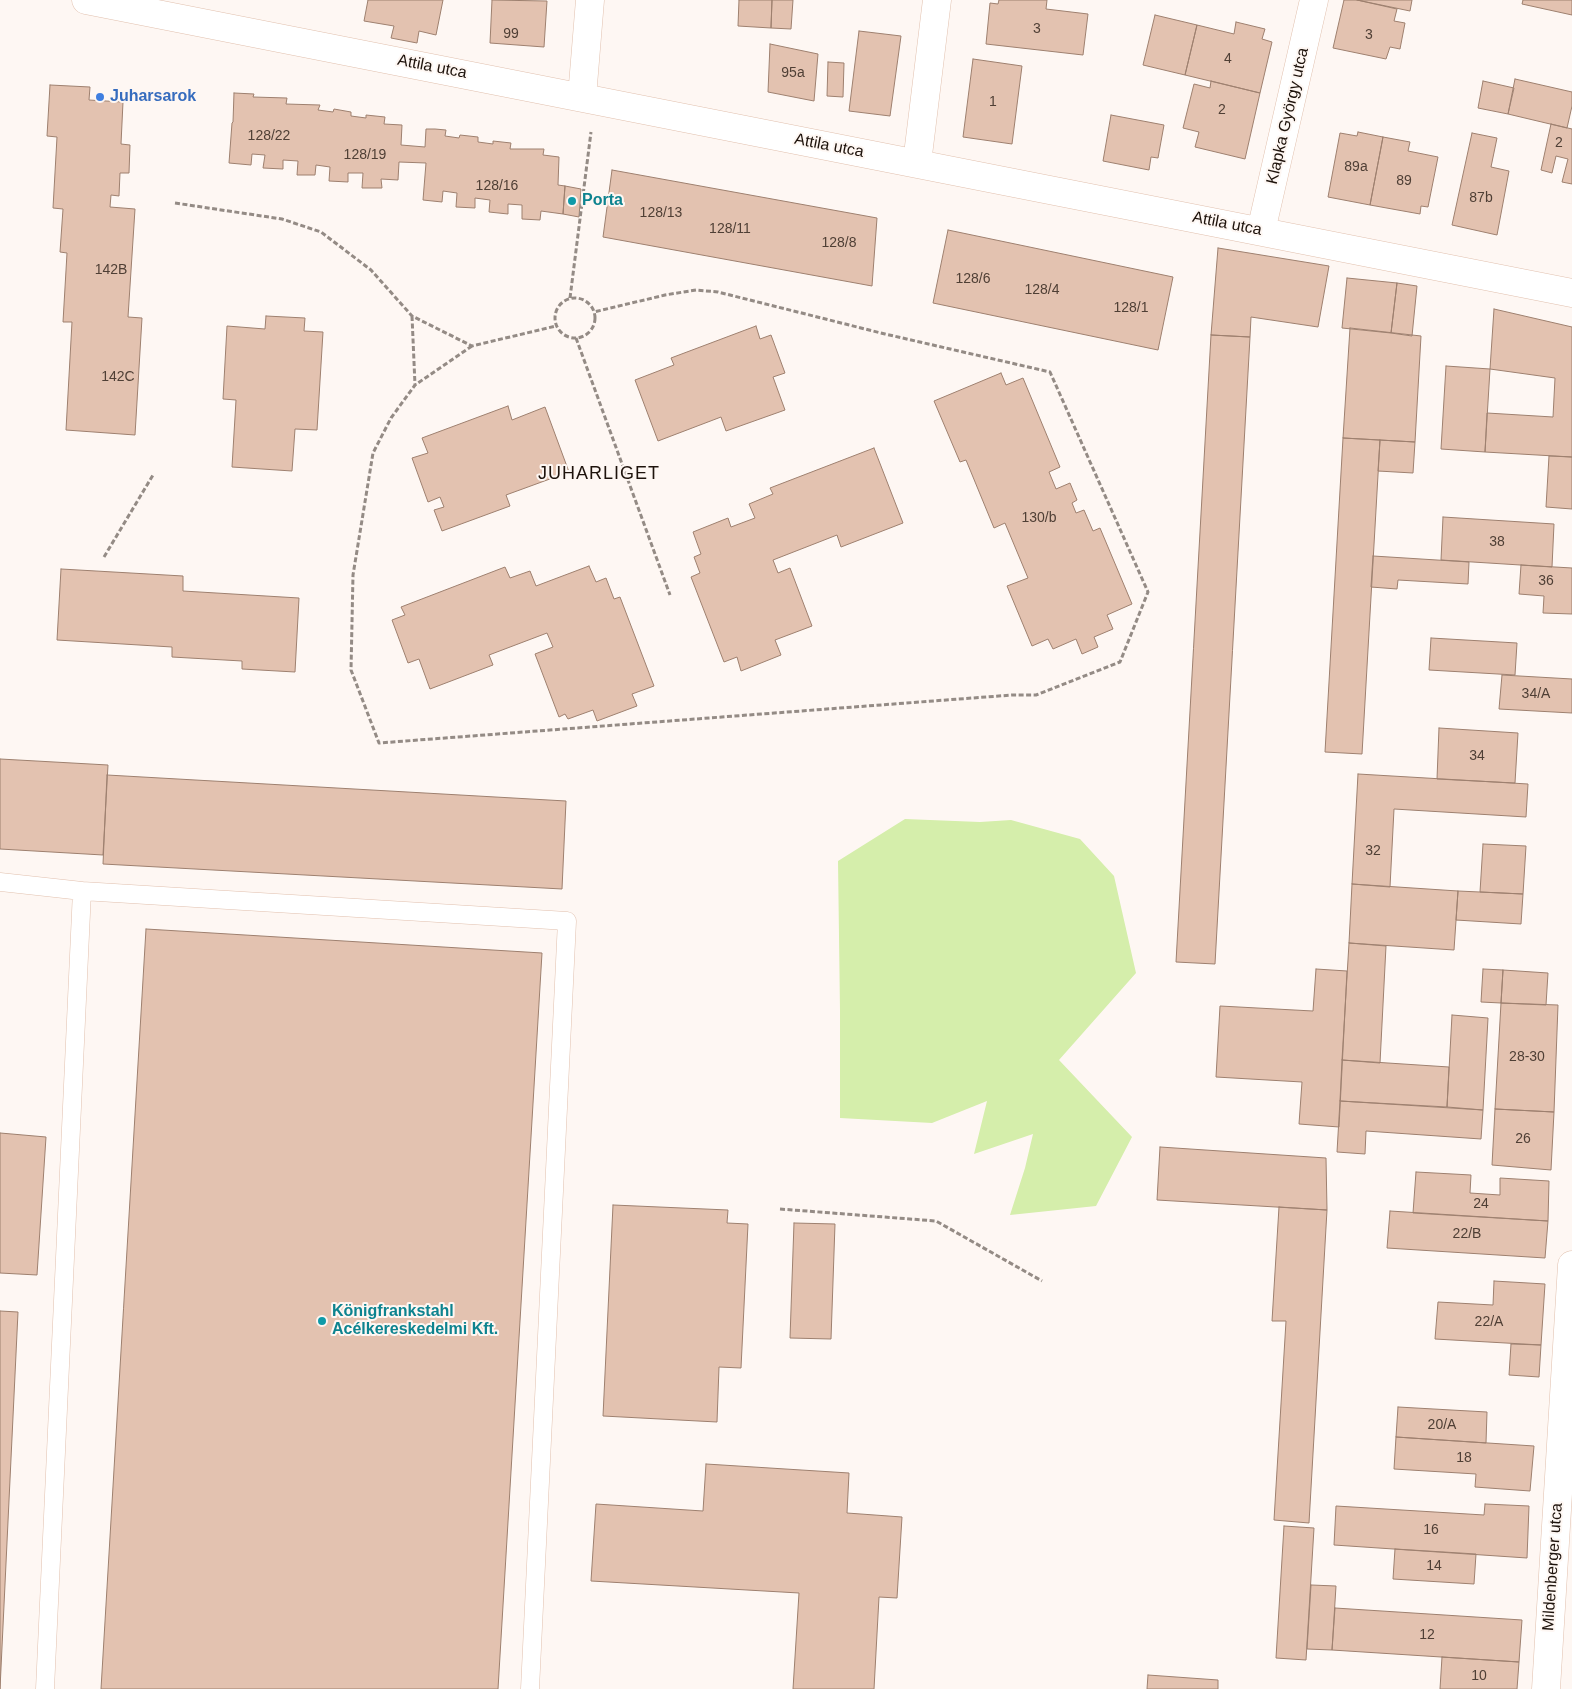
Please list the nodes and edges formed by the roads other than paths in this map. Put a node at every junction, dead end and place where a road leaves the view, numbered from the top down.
1 (86, 0) edge
2 (590, 0) edge
3 (937, 0) edge
4 (1314, 0) edge
5 (176, 8) edge
6 (589, 98) junction
7 (917, 163) junction
8 (1261, 231) junction
9 (1572, 293) edge
10 (0, 882) edge
11 (82, 891) junction
12 (1572, 1265) edge
13 (44, 1689) edge
14 (530, 1689) edge
15 (1546, 1689) edge

1 - 5 street, Attila utca
2 - 6 street
3 - 7 street
4 - 8 street, Klapka György utca
5 - 6 street, Attila utca
6 - 7 street, Attila utca
7 - 8 street, Attila utca
8 - 9 street, Attila utca
10 - 11 lane
11 - 13 lane
11 - 14 lane
12 - 15 street, Mildenberger utca

